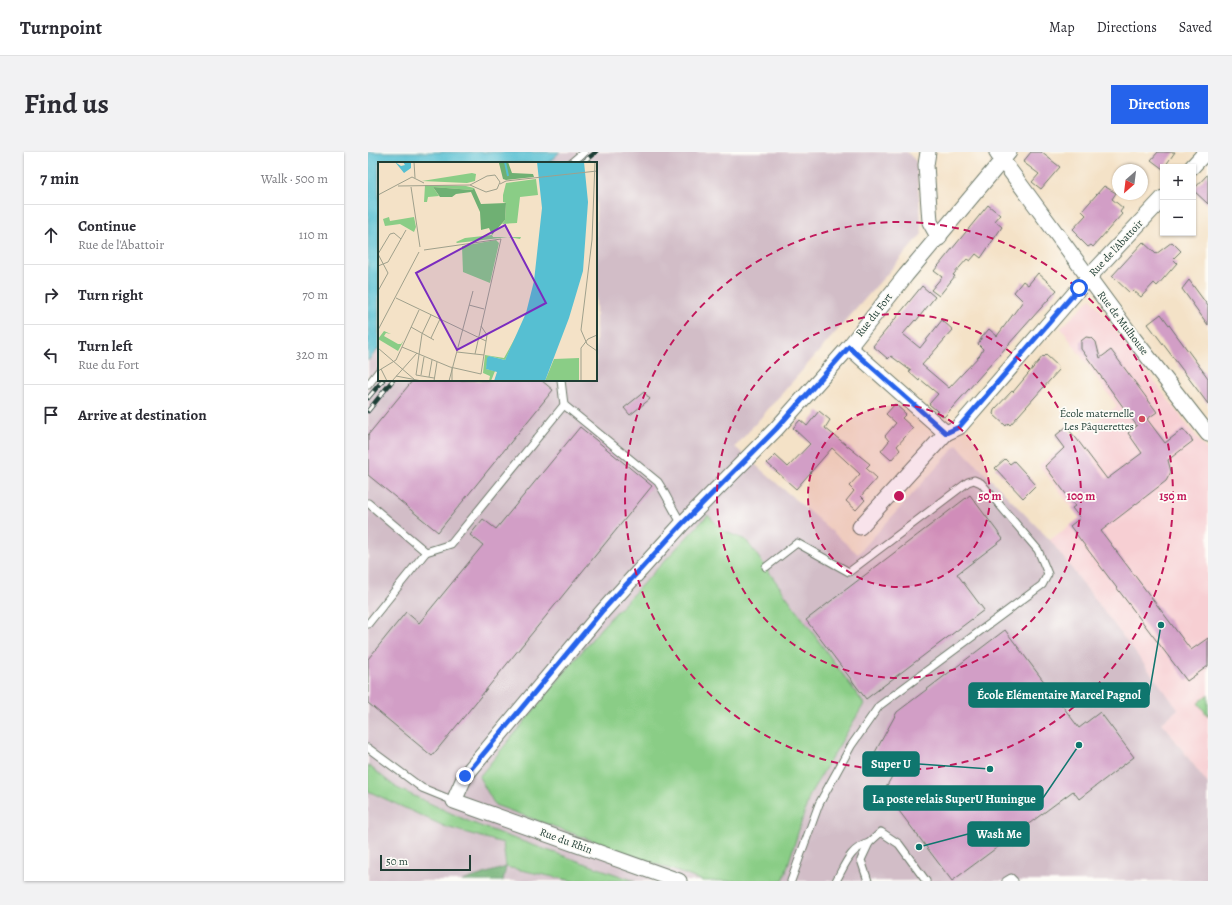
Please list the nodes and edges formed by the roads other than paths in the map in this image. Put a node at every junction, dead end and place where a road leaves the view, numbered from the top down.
1 (584, 152) edge
2 (928, 152) edge
3 (1206, 152) edge
4 (1002, 154) edge
5 (572, 162) edge
6 (1195, 164) edge
7 (1161, 200) edge
8 (939, 238) junction
9 (1089, 277) junction
10 (849, 347) junction
11 (378, 372) edge
12 (561, 381) edge
13 (368, 385) edge
14 (564, 405) junction
15 (946, 433) junction
16 (1208, 434) edge
17 (368, 503) edge
18 (682, 524) junction
19 (860, 527) dead end
20 (426, 552) junction
21 (766, 567) dead end
22 (368, 624) edge
23 (368, 748) edge
24 (454, 801) junction
25 (869, 843) junction
26 (679, 881) edge
27 (791, 881) edge
28 (836, 881) edge
29 (868, 881) edge
30 (926, 881) edge
31 (1006, 881) edge
32 (1014, 881) edge

1 - 5 lane
2 - 8 street
3 - 6 street
4 - 8 street, Rue du Fort
4 - 9 street, Rue de Mulhouse
7 - 9 street, Rue de l'Abattoir
8 - 10 street, Rue du Fort
9 - 15 street, Rue de l'Abattoir
9 - 16 street, Rue de Mulhouse
10 - 15 street
10 - 18 street, Rue du Fort
11 - 13 lane
12 - 14 lane
14 - 18 lane
14 - 20 lane
15 - 19 street, Rue de l'Abattoir
17 - 20 lane
18 - 24 street, Rue du Fort
20 - 22 lane
21 - 27 lane
23 - 24 lane
24 - 26 street, Rue du Rhin
25 - 28 lane
25 - 29 lane
25 - 30 lane
31 - 32 lane

